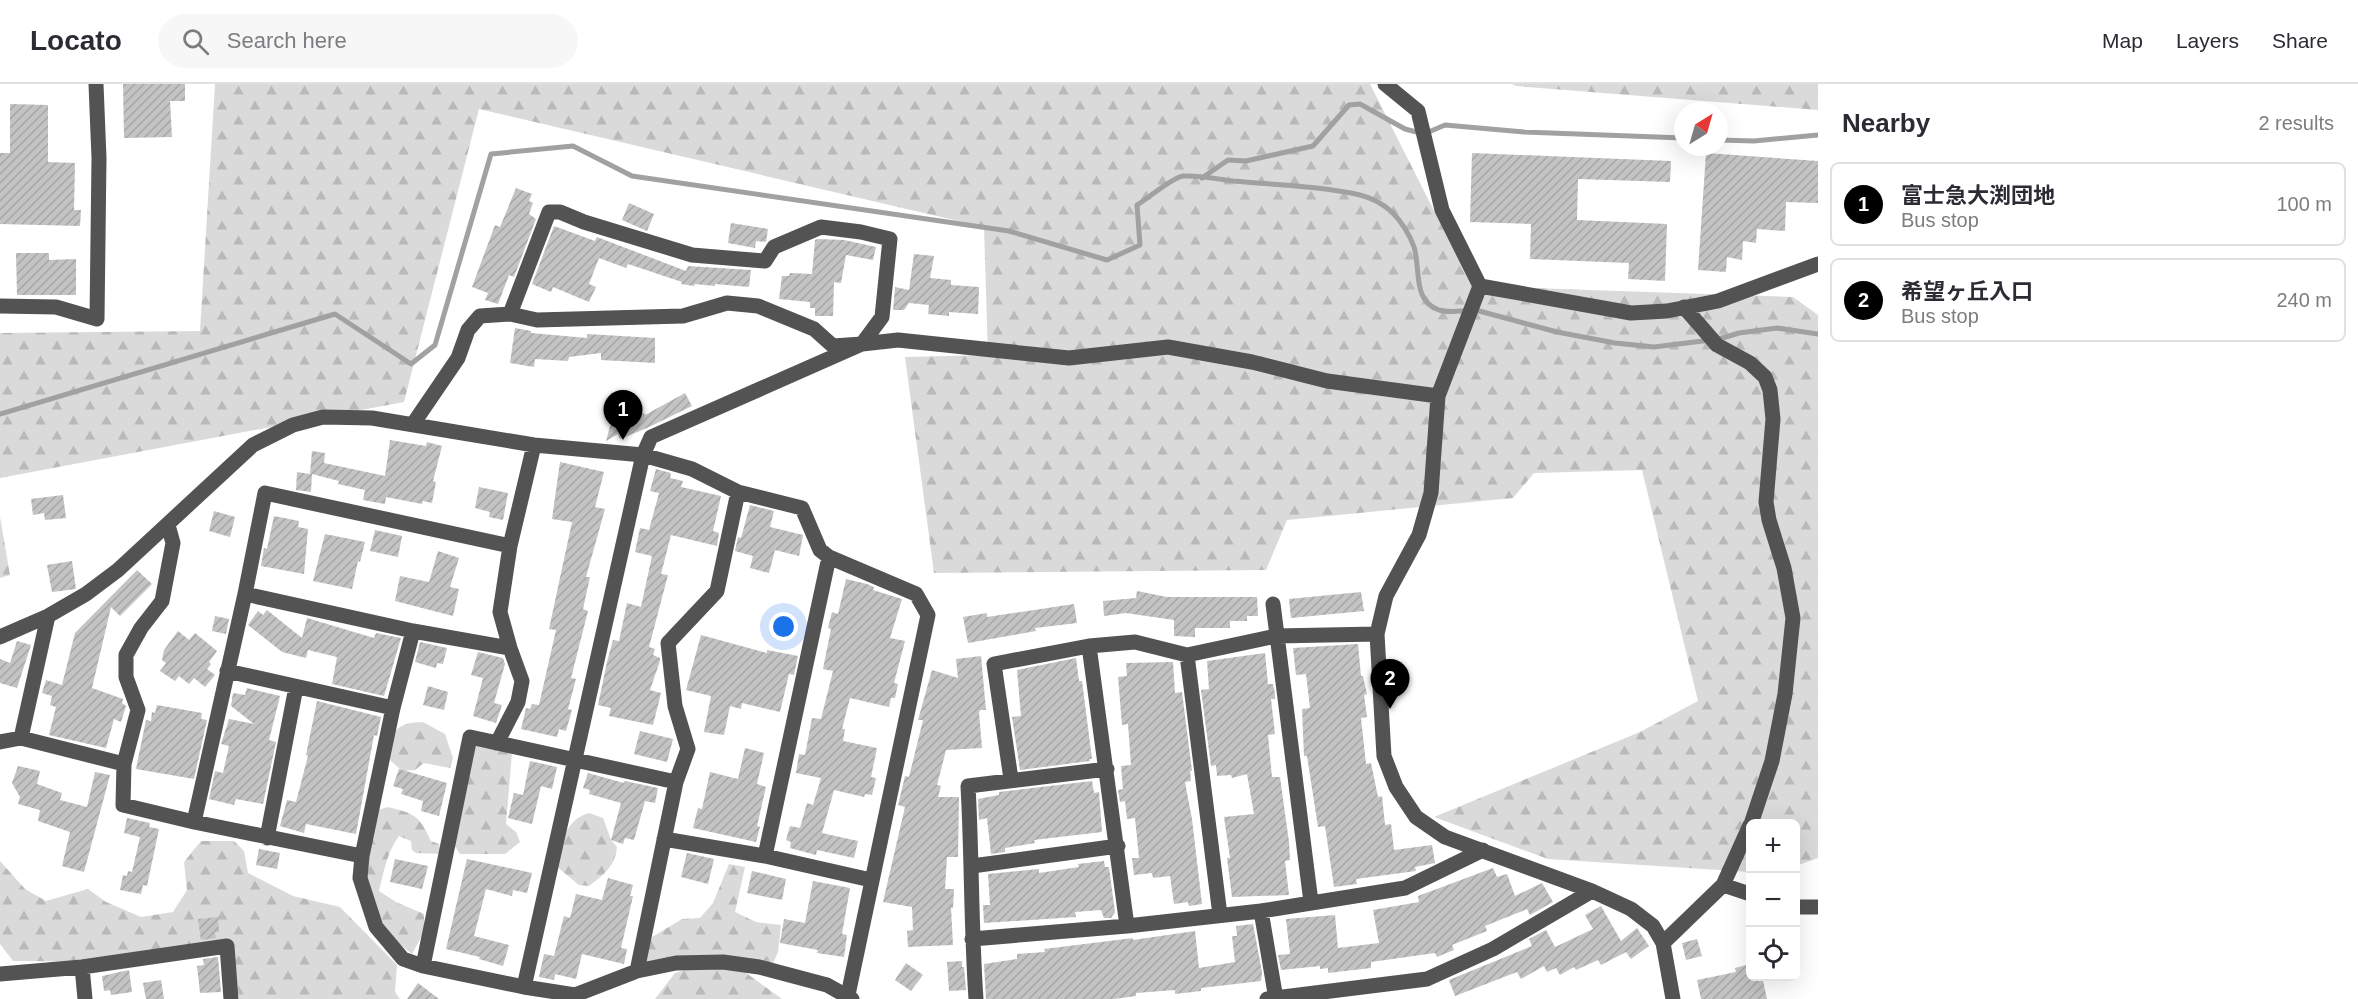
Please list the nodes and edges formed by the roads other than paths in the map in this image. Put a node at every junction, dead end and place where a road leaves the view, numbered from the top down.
1 (96, 84) edge
2 (1385, 84) edge
3 (1818, 264) edge
4 (1480, 286) junction
5 (0, 306) edge
6 (1684, 308) junction
7 (510, 314) junction
8 (862, 344) junction
9 (1438, 396) junction
10 (413, 424) junction
11 (534, 445) junction
12 (643, 455) junction
13 (738, 492) junction
14 (168, 525) junction
15 (510, 546) junction
16 (829, 556) junction
17 (245, 594) junction
18 (1273, 604) dead end
19 (48, 616) junction
20 (413, 631) junction
21 (1377, 634) junction
22 (1276, 636) junction
23 (0, 637) edge
24 (1089, 646) junction
25 (510, 648) junction
26 (1187, 655) junction
27 (227, 671) junction
28 (296, 687) junction
29 (393, 708) junction
30 (21, 738) junction
31 (0, 742) edge
32 (497, 743) junction
33 (573, 760) junction
34 (124, 765) junction
35 (1107, 769) junction
36 (1011, 779) junction
37 (676, 782) junction
38 (1753, 819) edge
39 (194, 822) junction
40 (1746, 835) edge
41 (267, 838) junction
42 (664, 839) junction
43 (1118, 846) junction
44 (1483, 850) junction
45 (362, 856) junction
46 (765, 856) junction
47 (972, 866) junction
48 (871, 880) junction
49 (1723, 885) junction
50 (1592, 891) junction
51 (1746, 893) edge
52 (1311, 902) junction
53 (1800, 907) edge
54 (1818, 907) edge
55 (1261, 911) junction
56 (1220, 915) junction
57 (1127, 926) junction
58 (972, 939) junction
59 (1663, 943) junction
60 (423, 966) junction
61 (82, 967) junction
62 (637, 970) junction
63 (0, 974) edge
64 (524, 987) junction
65 (850, 997) edge
66 (85, 999) edge
67 (231, 999) edge
68 (976, 999) edge
69 (1273, 999) edge
70 (1673, 999) edge

1 - 5 street
2 - 4 street
3 - 6 street
4 - 6 street
4 - 9 street
6 - 38 street
7 - 8 street
7 - 8 street
7 - 10 street
8 - 9 street
8 - 12 street
9 - 21 street
10 - 11 street
10 - 14 street
11 - 12 street
11 - 15 street
12 - 13 street
12 - 33 street
13 - 16 street
13 - 37 street
14 - 19 street
14 - 34 street
15 - 17 street
15 - 25 street
16 - 46 street
16 - 48 street
17 - 20 street
17 - 27 street
18 - 22 street
19 - 23 street
19 - 30 street
20 - 25 street
20 - 29 street
21 - 22 street
21 - 44 street
22 - 26 street
22 - 52 street
24 - 26 street
24 - 35 street
24 - 36 street
25 - 32 street
26 - 56 street
27 - 28 street
27 - 39 street
28 - 29 street
28 - 41 street
29 - 45 street
30 - 31 street
30 - 34 street
32 - 33 street
32 - 60 street
33 - 37 street
33 - 64 street
34 - 39 street
35 - 36 street
35 - 43 street
36 - 47 street
37 - 42 street
39 - 41 street
40 - 49 street
41 - 45 street
42 - 46 street
42 - 62 street
43 - 47 street
43 - 57 street
44 - 50 street
44 - 52 street
45 - 60 street
46 - 48 street
47 - 58 street
48 - 65 street
49 - 51 street
49 - 59 street
50 - 59 street
50 - 69 street
52 - 55 street
53 - 54 street
55 - 56 street
55 - 69 street
56 - 57 street
57 - 58 street
58 - 68 street
59 - 70 street
60 - 64 street
61 - 63 street
61 - 66 street
61 - 67 street
62 - 64 street
62 - 65 street

